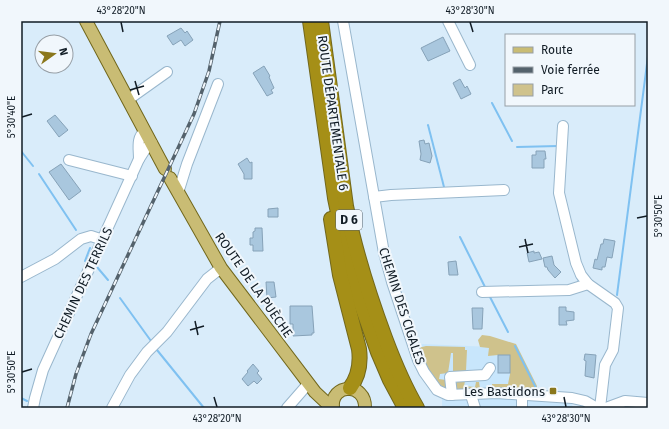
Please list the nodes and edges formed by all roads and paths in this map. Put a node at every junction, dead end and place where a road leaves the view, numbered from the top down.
1 (86, 21) edge
2 (310, 21) edge
3 (321, 21) edge
4 (342, 21) edge
5 (448, 21) edge
6 (470, 65) dead end
7 (167, 72) dead end
8 (218, 84) dead end
9 (129, 99) junction
10 (323, 111) junction
11 (563, 126) dead end
12 (145, 131) junction
13 (152, 143) junction
14 (139, 159) junction
15 (69, 160) dead end
16 (132, 176) junction
17 (504, 190) dead end
18 (178, 193) junction
19 (374, 197) junction
20 (351, 231) junction
21 (103, 240) junction
22 (221, 268) junction
23 (21, 277) edge
24 (588, 284) junction
25 (482, 292) dead end
26 (490, 368) dead end
27 (308, 384) junction
28 (344, 390) junction
29 (452, 395) junction
30 (471, 395) junction
31 (522, 395) junction
32 (563, 398) junction
33 (630, 402) junction
34 (648, 403) edge
35 (33, 408) edge
36 (112, 408) edge
37 (287, 408) edge
38 (332, 408) edge
39 (365, 408) edge
40 (405, 408) edge
41 (417, 408) edge
42 (426, 408) edge
43 (475, 408) edge
44 (522, 408) edge
45 (582, 408) edge
46 (599, 408) edge
47 (606, 408) edge
48 (621, 408) edge

1 - 9 main road, ROUTE DE LA PUÈCHE
2 - 10 highway, ROUTE DÉPARTEMENTALE 6 / D 6
3 - 20 highway, ROUTE DÉPARTEMENTALE 6 / D 6
4 - 19 street, CHEMIN DES CIGALES
5 - 6 street
7 - 9 street
8 - 18 street
9 - 12 main road, ROUTE DE LA PUÈCHE
10 - 28 highway
10 - 40 highway, ROUTE DÉPARTEMENTALE 6 / D 6
11 - 24 street
12 - 13 main road, ROUTE DE LA PUÈCHE
12 - 14 street, CHEMIN DES TERRILS
13 - 14 street, CHEMIN DES TERRILS
13 - 18 main road, ROUTE DE LA PUÈCHE
14 - 16 street, CHEMIN DES TERRILS
15 - 16 street
16 - 21 street, CHEMIN DES TERRILS
17 - 19 street
18 - 22 main road, ROUTE DE LA PUÈCHE
19 - 29 street, CHEMIN DES CIGALES
20 - 41 highway, ROUTE DÉPARTEMENTALE 6 / D 6
20 - 42 highway
21 - 23 street
21 - 35 street, CHEMIN DES TERRILS
22 - 27 main road, ROUTE DE LA PUÈCHE
22 - 36 street
24 - 25 street
24 - 46 street
26 - 29 street
27 - 28 main road, ROUTE DE LA PUÈCHE
27 - 37 street
27 - 38 main road, ROUTE DE LA PUÈCHE
28 - 38 main road
28 - 39 main road
29 - 30 street, CHEMIN DES CIGALES
30 - 31 street, CHEMIN DES CIGALES
30 - 43 street
31 - 32 street, CHEMIN DES CIGALES
31 - 44 street
32 - 45 street, CHEMIN DES CIGALES
32 - 46 street, CHEMIN DES CIGALES
33 - 34 street
33 - 47 street
33 - 48 street

